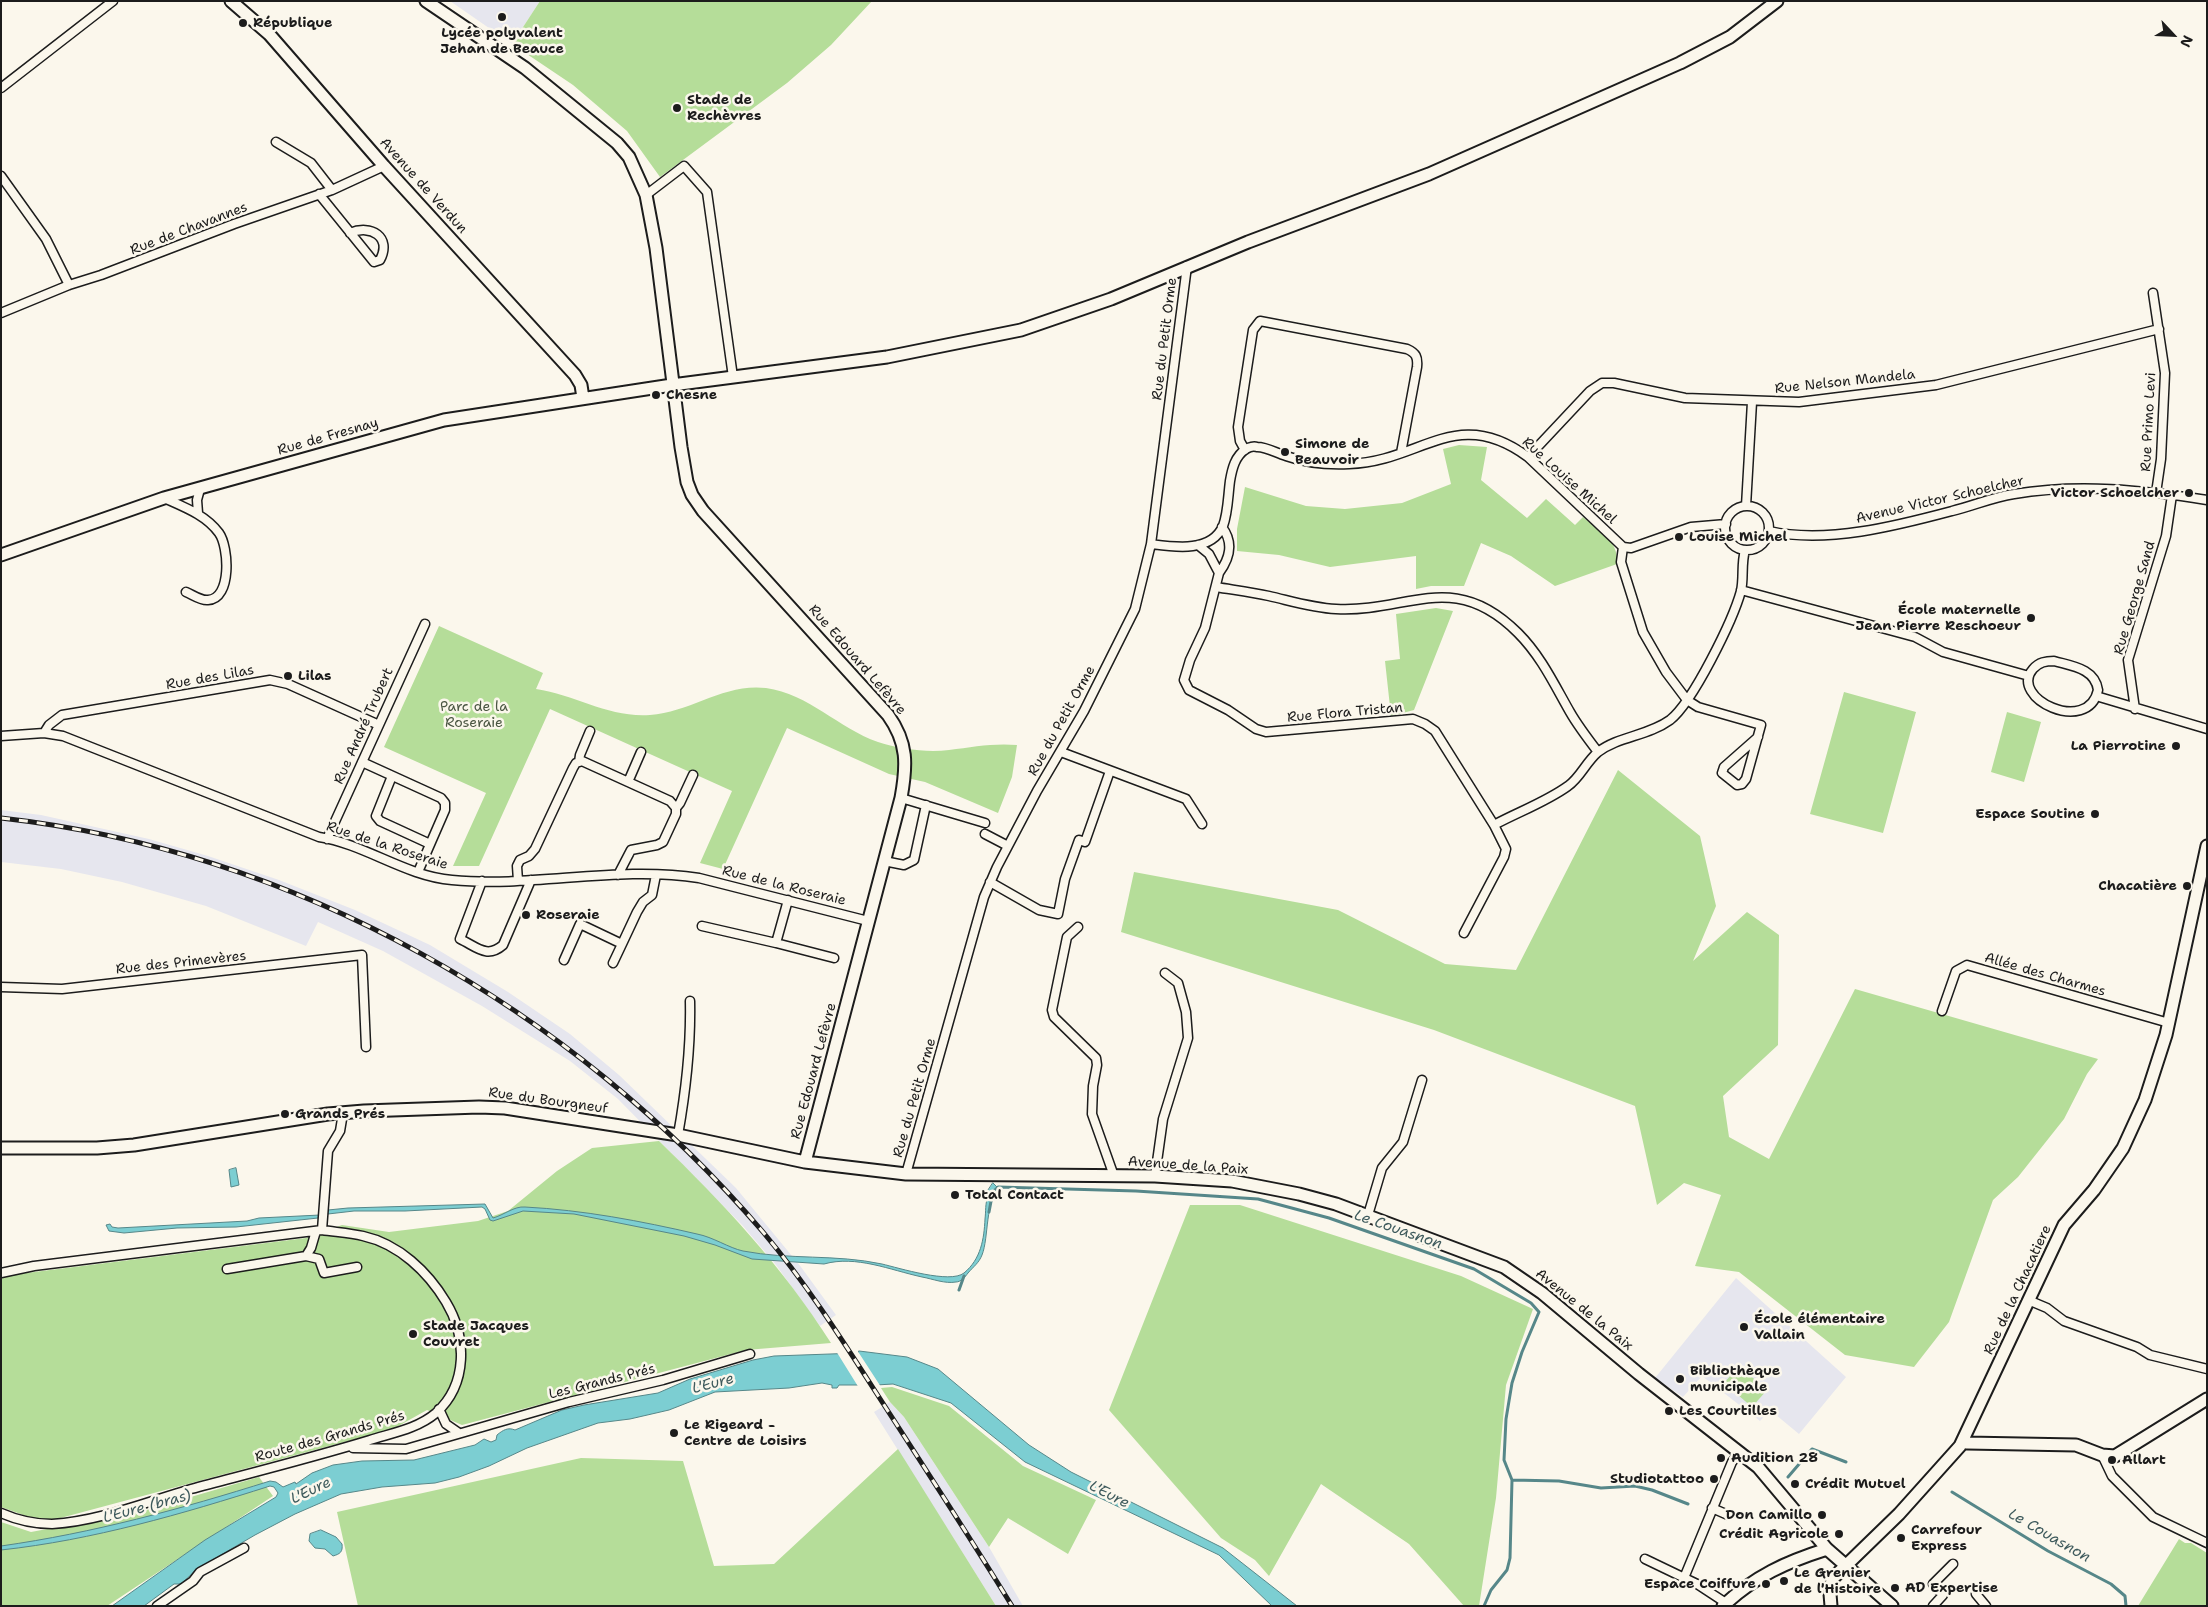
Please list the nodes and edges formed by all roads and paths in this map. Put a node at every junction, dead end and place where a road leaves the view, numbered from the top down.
1 (113, 1) edge
2 (231, 1) edge
3 (426, 1) edge
4 (1777, 1) edge
5 (1, 87) edge
6 (276, 142) dead end
7 (384, 166) junction
8 (1, 176) edge
9 (332, 190) junction
10 (319, 194) junction
11 (646, 195) junction
12 (350, 233) junction
13 (1187, 266) junction
14 (69, 285) junction
15 (2153, 293) dead end
16 (1, 313) edge
17 (2159, 329) junction
18 (733, 377) junction
19 (672, 385) junction
20 (583, 398) junction
21 (1752, 402) junction
22 (1245, 450) junction
23 (1401, 453) junction
24 (1528, 457) junction
25 (200, 489) junction
26 (2156, 493) junction
27 (2172, 495) junction
28 (164, 498) junction
29 (2207, 500) edge
30 (1746, 506) junction
31 (198, 513) junction
32 (1726, 524) junction
33 (1222, 528) junction
34 (1769, 531) junction
35 (1151, 544) junction
36 (1198, 545) junction
37 (1623, 547) junction
38 (1745, 550) junction
39 (1, 554) edge
40 (1219, 573) junction
41 (1216, 587) junction
42 (1741, 590) junction
43 (186, 592) dead end
44 (425, 624) dead end
45 (2029, 676) junction
46 (2096, 696) junction
47 (1687, 700) junction
48 (2135, 709) junction
49 (378, 725) junction
50 (2207, 729) edge
51 (590, 731) dead end
52 (44, 733) junction
53 (1, 736) edge
54 (1758, 738) junction
55 (641, 752) dead end
56 (1061, 752) junction
57 (1598, 752) junction
58 (362, 762) junction
59 (579, 762) junction
60 (1110, 771) junction
61 (693, 775) dead end
62 (392, 776) junction
63 (628, 782) junction
64 (901, 798) junction
65 (926, 805) junction
66 (676, 808) junction
67 (985, 823) dead end
68 (1202, 824) dead end
69 (1494, 825) junction
70 (986, 834) dead end
71 (327, 838) junction
72 (430, 844) junction
73 (1008, 846) junction
74 (2207, 846) edge
75 (884, 861) junction
76 (418, 872) junction
77 (656, 874) junction
78 (618, 875) junction
79 (531, 880) junction
80 (482, 881) junction
81 (518, 881) junction
82 (990, 882) junction
83 (788, 900) junction
84 (868, 921) junction
85 (702, 926) dead end
86 (1078, 927) dead end
87 (1464, 933) dead end
88 (776, 943) junction
89 (622, 944) junction
90 (834, 958) dead end
91 (564, 960) dead end
92 (613, 963) dead end
93 (1165, 973) dead end
94 (1, 987) edge
95 (690, 1001) dead end
96 (1942, 1011) dead end
97 (2169, 1023) junction
98 (366, 1048) dead end
99 (1422, 1080) dead end
100 (342, 1113) junction
101 (678, 1135) junction
102 (1, 1148) edge
103 (805, 1162) junction
104 (906, 1174) junction
105 (999, 1174) joint
106 (1114, 1176) junction
107 (1154, 1176) junction
108 (1368, 1214) junction
109 (319, 1230) junction
110 (306, 1256) junction
111 (357, 1267) dead end
112 (227, 1269) dead end
113 (1, 1273) edge
114 (2028, 1300) junction
115 (750, 1354) dead end
116 (2207, 1369) edge
117 (2206, 1398) edge
118 (439, 1409) junction
119 (459, 1433) junction
120 (1963, 1441) junction
121 (346, 1448) junction
122 (1740, 1452) junction
123 (2102, 1455) junction
124 (1712, 1508) junction
125 (1, 1513) edge
126 (1728, 1515) dead end
127 (2207, 1543) edge
128 (244, 1548) dead end
129 (1827, 1549) junction
130 (1645, 1559) dead end
131 (1953, 1564) dead end
132 (1846, 1566) junction
133 (1684, 1578) junction
134 (1976, 1594) dead end
135 (1725, 1604) edge
136 (157, 1606) edge
137 (1831, 1606) edge
138 (1892, 1606) edge
139 (1933, 1606) edge
140 (1986, 1606) edge

1 - 5 street
2 - 7 street, Avenue de Verdun
3 - 11 street, Rue Edouard Lefèvre
4 - 13 street, Rue de Fresnay
6 - 9 street
7 - 9 street, Rue de Chavannes
7 - 20 street, Avenue de Verdun
8 - 14 street
9 - 10 street, Rue de Chavannes
10 - 12 street
10 - 14 street, Rue de Chavannes
11 - 18 street
11 - 19 street, Rue Edouard Lefèvre
12 - 12 street
13 - 18 street, Rue de Fresnay
13 - 35 street, Rue du Petit Orme
14 - 16 street, Rue de Chavannes
15 - 17 street, Rue Primo Levi
17 - 21 street, Rue Nelson Mandela
17 - 26 street, Rue Primo Levi
18 - 19 street, Rue de Fresnay
19 - 20 street, Rue de Fresnay
19 - 64 street, Rue Edouard Lefèvre
20 - 25 street, Rue de Fresnay
21 - 24 street, Rue Nelson Mandela
21 - 30 street
22 - 23 street, Rue Louise Michel
22 - 23 street
22 - 33 street
23 - 24 street, Rue Louise Michel
24 - 37 street, Rue Louise Michel
25 - 28 street, Rue de Fresnay
25 - 31 street
26 - 27 street, Avenue Victor Schoelcher
26 - 34 street, Avenue Victor Schoelcher
27 - 29 street, Avenue Victor Schoelcher
27 - 48 street, Rue George Sand
28 - 31 street
28 - 39 street, Rue de Fresnay
30 - 32 street
30 - 34 street
31 - 43 street
32 - 37 street
32 - 38 street
33 - 36 street
33 - 40 street, Rue Flora Tristan
34 - 38 street
35 - 36 street
35 - 56 street, Rue du Petit Orme
36 - 40 street
37 - 47 street
38 - 42 street
40 - 41 street, Rue Flora Tristan
41 - 57 street
41 - 69 street, Rue Flora Tristan
42 - 45 street
42 - 47 street
44 - 49 street, Rue André Trubert
45 - 46 street
45 - 46 street
46 - 48 street
47 - 54 street
47 - 57 street
48 - 50 street
49 - 52 street, Rue des Lilas
49 - 58 street, Rue André Trubert
51 - 59 street
52 - 53 street, Rue de la Roseraie
52 - 71 street, Rue de la Roseraie
54 - 54 street
55 - 63 street
56 - 60 street
56 - 73 street, Rue du Petit Orme
57 - 69 street
58 - 62 street
58 - 71 street, Rue André Trubert
59 - 63 street
59 - 81 street
60 - 68 street
60 - 82 street
61 - 66 street
62 - 72 street
62 - 72 street
63 - 66 street
64 - 65 street
64 - 75 street, Rue Edouard Lefèvre
65 - 67 street
65 - 75 street
66 - 78 street
69 - 87 street, Rue Flora Tristan
70 - 73 street
71 - 76 street, Rue de la Roseraie
72 - 76 street
73 - 82 street, Rue du Petit Orme
74 - 97 street, Rue de la Chacatiere
75 - 84 street, Rue Edouard Lefèvre
76 - 80 street, Rue de la Roseraie
77 - 78 street, Rue de la Roseraie
77 - 83 street, Rue de la Roseraie
77 - 89 street
78 - 79 street, Rue de la Roseraie
79 - 80 street
79 - 81 street, Rue de la Roseraie
80 - 81 street, Rue de la Roseraie
82 - 104 street, Rue du Petit Orme
83 - 84 street, Rue de la Roseraie
83 - 88 street
84 - 103 street, Rue Edouard Lefèvre
85 - 88 street
86 - 106 street
88 - 90 street
89 - 91 street
89 - 92 street
93 - 107 street
94 - 98 street, Rue des Primevères
95 - 101 street
96 - 97 street, Allée des Charmes
97 - 114 street, Rue de la Chacatiere
99 - 108 street
100 - 101 street, Rue du Bourgneuf
100 - 102 street, Rue du Bourgneuf
100 - 109 street
101 - 103 street, Rue du Bourgneuf
103 - 104 street, Rue du Bourgneuf
104 - 105 street, Rue du Bourgneuf
105 - 106 street, Avenue de la Paix
106 - 107 street, Avenue de la Paix
107 - 108 street, Avenue de la Paix
108 - 122 street, Avenue de la Paix
109 - 110 street
109 - 113 street, Route des Grands Prés
109 - 118 street, Route des Grands Prés
110 - 111 street
110 - 112 street
114 - 116 street
114 - 120 street, Rue de la Chacatiere
115 - 119 street, Les Grands Prés
117 - 123 street
118 - 119 street
118 - 121 street, Route des Grands Prés
119 - 121 street, Les Grands Prés
120 - 123 street
120 - 132 street, Rue de la Chacatiere
121 - 125 street, Route des Grands Prés
122 - 124 street
122 - 129 street, Avenue de la Paix
123 - 127 street
124 - 126 street
124 - 133 street
128 - 136 street
129 - 132 street, Avenue de la Paix
129 - 135 street
130 - 133 street
131 - 139 street
132 - 137 street, Rue de la Chacatiere
132 - 138 street, Avenue de la Paix
133 - 135 street
134 - 140 street

